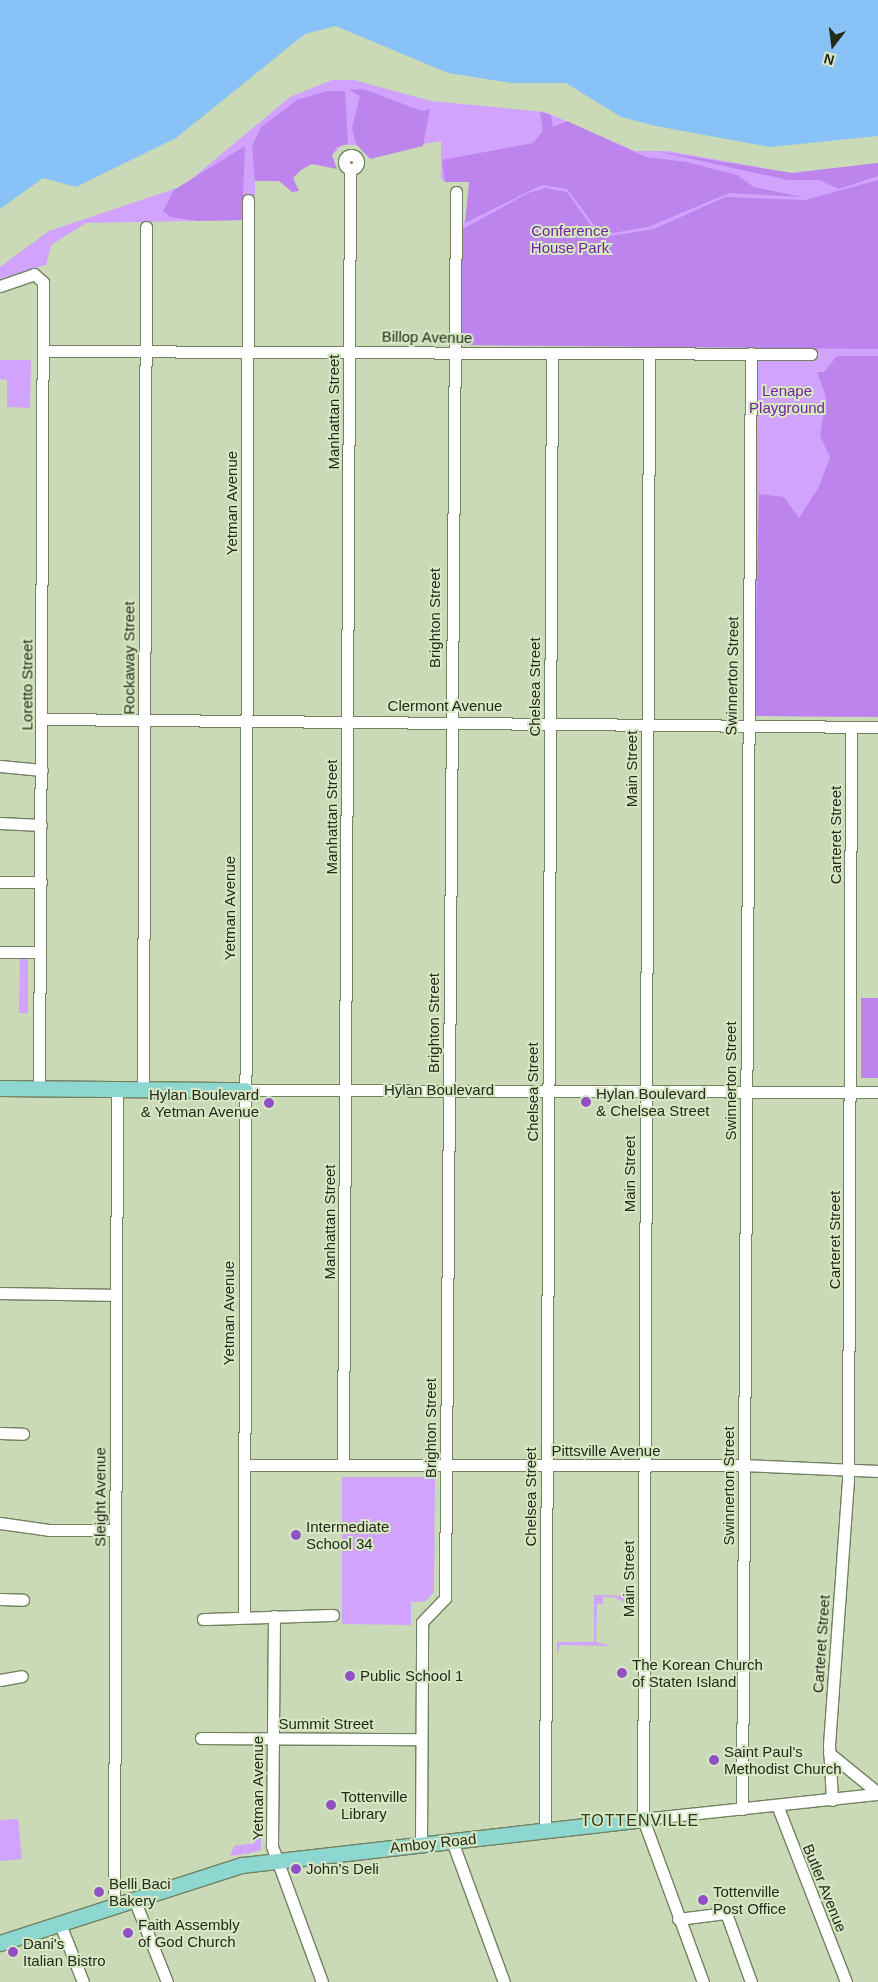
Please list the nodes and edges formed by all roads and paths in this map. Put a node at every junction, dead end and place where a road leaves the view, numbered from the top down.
1 (350, 169) dead end
2 (456, 192) dead end
3 (248, 200) dead end
4 (146, 227) dead end
5 (0, 286) edge
6 (43, 351) junction
7 (146, 351) junction
8 (248, 352) junction
9 (350, 352) junction
10 (452, 352) junction
11 (552, 354) junction
12 (649, 354) junction
13 (751, 354) junction
14 (811, 354) dead end
15 (42, 719) junction
16 (144, 720) junction
17 (246, 720) junction
18 (348, 721) junction
19 (450, 721) junction
20 (550, 721) junction
21 (648, 723) junction
22 (746, 725) junction
23 (851, 727) junction
24 (878, 727) edge
25 (0, 766) edge
26 (42, 770) junction
27 (0, 823) edge
28 (41, 824) junction
29 (0, 882) edge
30 (41, 882) junction
31 (0, 952) edge
32 (40, 952) junction
33 (0, 1088) edge
34 (38, 1088) junction
35 (117, 1089) junction
36 (143, 1089) junction
37 (245, 1090) junction
38 (346, 1090) junction
39 (449, 1090) junction
40 (548, 1091) junction
41 (646, 1091) junction
42 (746, 1092) junction
43 (851, 1092) junction
44 (878, 1092) edge
45 (0, 1293) edge
46 (116, 1295) junction
47 (0, 1433) edge
48 (24, 1434) dead end
49 (244, 1465) junction
50 (343, 1465) junction
51 (744, 1465) junction
52 (446, 1466) junction
53 (546, 1466) junction
54 (644, 1466) junction
55 (848, 1468) junction
56 (878, 1471) edge
57 (2, 1522) edge
58 (115, 1530) junction
59 (0, 1599) edge
60 (23, 1600) dead end
61 (333, 1615) dead end
62 (274, 1616) junction
63 (244, 1617) junction
64 (203, 1619) dead end
65 (22, 1676) dead end
66 (0, 1680) edge
67 (201, 1738) dead end
68 (273, 1738) junction
69 (420, 1739) junction
70 (829, 1753) junction
71 (878, 1794) edge
72 (832, 1800) junction
73 (777, 1806) junction
74 (742, 1810) junction
75 (643, 1819) junction
76 (545, 1830) junction
77 (452, 1840) junction
78 (421, 1844) junction
79 (276, 1861) junction
80 (134, 1899) junction
81 (114, 1906) junction
82 (678, 1919) junction
83 (60, 1924) junction
84 (0, 1943) edge
85 (83, 1982) edge
86 (167, 1982) edge
87 (322, 1982) edge
88 (504, 1982) edge
89 (703, 1982) edge
90 (751, 1982) edge
91 (846, 1982) edge

1 - 9 street, Manhattan Street
2 - 10 street, Brighton Street
3 - 8 street, Yetman Avenue
4 - 7 street, Rockaway Street
5 - 6 street, Loretto Street
6 - 7 street, Billop Avenue
6 - 15 street, Loretto Street
7 - 8 street, Billop Avenue
7 - 16 street, Rockaway Street
8 - 9 street, Billop Avenue
8 - 17 street, Yetman Avenue
9 - 10 street, Billop Avenue
9 - 18 street, Manhattan Street
10 - 11 street, Billop Avenue
10 - 19 street, Brighton Street
11 - 12 street, Billop Avenue
11 - 20 street, Chelsea Street
12 - 13 street, Billop Avenue
12 - 21 street, Main Street
13 - 14 street, Billop Avenue
13 - 22 street, Swinnerton Street
15 - 16 street, Clermont Avenue
15 - 26 street, Loretto Street
16 - 17 street, Clermont Avenue
16 - 36 street, Rockaway Street
17 - 18 street, Clermont Avenue
17 - 37 street, Yetman Avenue
18 - 19 street, Clermont Avenue
18 - 38 street, Manhattan Street
19 - 20 street, Clermont Avenue
19 - 39 street, Brighton Street
20 - 21 street, Clermont Avenue
20 - 40 street, Chelsea Street
21 - 22 street, Clermont Avenue
21 - 41 street, Main Street
22 - 23 street, Clermont Avenue
22 - 42 street, Swinnerton Street
23 - 24 street, Clermont Avenue
23 - 43 street, Carteret Street
25 - 26 street
26 - 28 street, Loretto Street
27 - 28 street
28 - 30 street, Loretto Street
29 - 30 street
30 - 32 street, Loretto Street
31 - 32 street
32 - 34 street, Loretto Street
33 - 34 main road, Hylan Boulevard
34 - 35 main road, Hylan Boulevard
35 - 36 main road, Hylan Boulevard
35 - 46 street, Sleight Avenue
36 - 37 main road, Hylan Boulevard
37 - 38 street, Hylan Boulevard
37 - 49 street, Yetman Avenue
38 - 39 street, Hylan Boulevard
38 - 50 street, Manhattan Street
39 - 40 street, Hylan Boulevard
39 - 52 street, Brighton Street
40 - 41 street, Hylan Boulevard
40 - 53 street, Chelsea Street
41 - 42 street, Hylan Boulevard
41 - 54 street, Main Street
42 - 43 street, Hylan Boulevard
42 - 51 street, Swinnerton Street
43 - 44 street, Hylan Boulevard
43 - 55 street, Carteret Street
45 - 46 street
46 - 58 street, Sleight Avenue
47 - 48 street
49 - 50 street, Pittsville Avenue
49 - 63 street, Yetman Avenue
50 - 52 street, Pittsville Avenue
51 - 54 street, Pittsville Avenue
51 - 55 street, Pittsville Avenue
51 - 74 street, Swinnerton Street
52 - 53 street, Pittsville Avenue
52 - 69 street, Brighton Street
53 - 54 street, Pittsville Avenue
53 - 76 street, Chelsea Street
54 - 75 street, Main Street
55 - 56 street, Pittsville Avenue
55 - 70 street, Carteret Street
57 - 58 street
58 - 81 street, Sleight Avenue
59 - 60 street
61 - 62 street
62 - 63 street
62 - 68 street, Yetman Avenue
63 - 64 street
65 - 66 street
67 - 68 street, Summit Street
68 - 69 street, Summit Street
68 - 79 street, Yetman Avenue
69 - 78 street, Brighton Street
70 - 71 street
70 - 72 street, Carteret Street
71 - 72 street, Amboy Road
72 - 73 street, Amboy Road
73 - 74 street, Amboy Road
73 - 91 street, Butler Avenue
74 - 75 street, Amboy Road
75 - 76 main road, Amboy Road
75 - 82 street, Main Street
76 - 77 main road, Amboy Road
77 - 78 main road, Amboy Road
77 - 88 street
78 - 79 main road, Amboy Road
79 - 80 main road, Amboy Road
79 - 87 street, Yetman Avenue
80 - 81 main road, Amboy Road
80 - 86 street
81 - 83 main road, Amboy Road
82 - 89 street, Main Street
82 - 90 street
83 - 84 main road, Amboy Road
83 - 85 street

